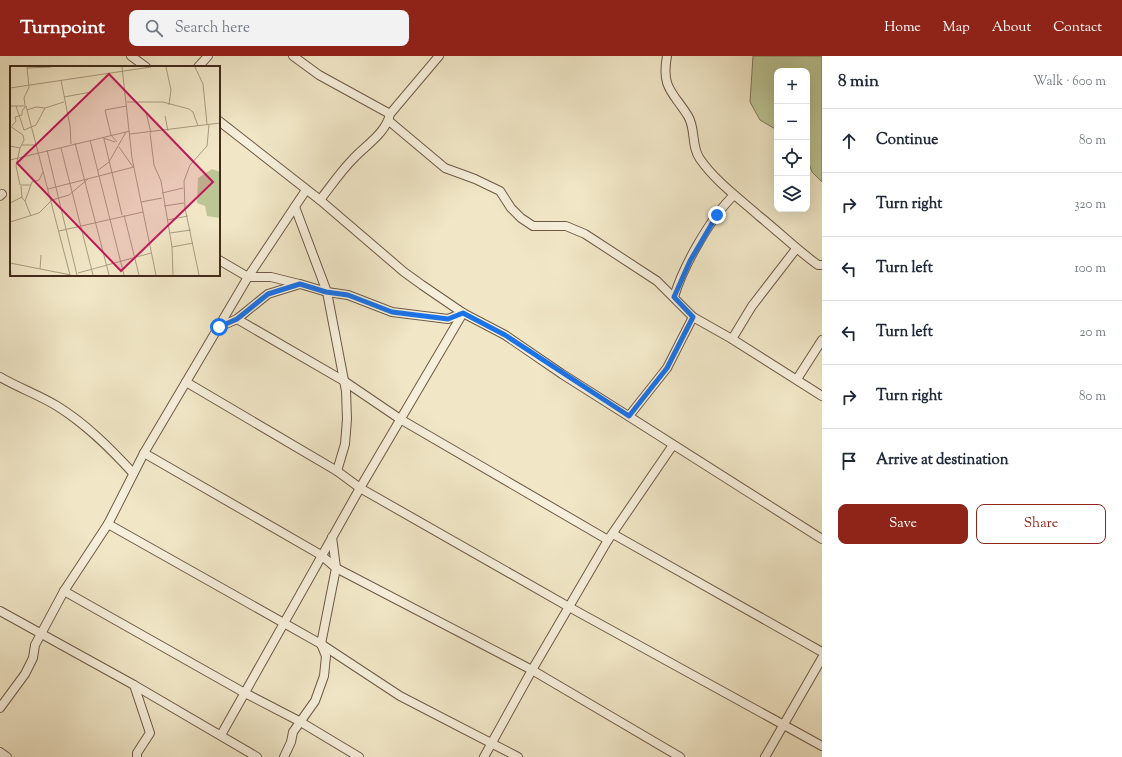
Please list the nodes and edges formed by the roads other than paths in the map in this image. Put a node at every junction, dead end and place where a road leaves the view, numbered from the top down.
1 (131, 56) edge
2 (208, 56) edge
3 (293, 56) edge
4 (439, 56) edge
5 (667, 56) edge
6 (145, 66) edge
7 (199, 66) edge
8 (389, 117) junction
9 (220, 122) edge
10 (306, 190) junction
11 (734, 195) junction
12 (320, 200) junction
13 (295, 207) junction
14 (796, 249) junction
15 (220, 261) edge
16 (822, 265) edge
17 (248, 277) junction
18 (300, 284) junction
19 (326, 292) junction
20 (674, 297) junction
21 (463, 313) junction
22 (693, 317) junction
23 (237, 319) junction
24 (219, 327) junction
25 (732, 339) junction
26 (822, 340) edge
27 (0, 377) edge
28 (797, 379) junction
29 (344, 381) junction
30 (186, 382) junction
31 (822, 396) edge
32 (629, 416) junction
33 (400, 419) junction
34 (673, 445) junction
35 (144, 453) junction
36 (337, 471) junction
37 (133, 473) junction
38 (360, 488) junction
39 (108, 524) junction
40 (332, 537) junction
41 (611, 537) junction
42 (822, 539) edge
43 (321, 555) junction
44 (336, 568) junction
45 (64, 591) junction
46 (569, 607) junction
47 (2, 614) edge
48 (283, 623) junction
49 (40, 634) junction
50 (321, 644) junction
51 (822, 652) edge
52 (822, 658) edge
53 (532, 670) junction
54 (134, 685) junction
55 (243, 692) junction
56 (0, 708) edge
57 (299, 721) junction
58 (783, 724) junction
59 (221, 735) junction
60 (492, 742) junction
61 (822, 746) edge
62 (0, 752) edge
63 (7, 757) edge
64 (137, 757) edge
65 (257, 757) edge
66 (284, 757) edge
67 (359, 757) edge
68 (484, 757) edge
69 (518, 757) edge
70 (680, 757) edge
71 (765, 757) edge

1 - 6 street
2 - 7 street
3 - 8 street
4 - 8 street
5 - 11 street
8 - 12 street
8 - 20 street
9 - 10 street
10 - 12 street
10 - 13 street
11 - 14 street
11 - 20 street
12 - 21 street
13 - 17 street
13 - 19 street
14 - 16 street
14 - 25 street
15 - 17 street
17 - 18 street
17 - 24 street
18 - 19 street
18 - 23 street
19 - 21 street
19 - 29 street
20 - 22 street
21 - 32 street
21 - 33 street
22 - 25 street
22 - 32 street
23 - 24 street
23 - 29 street
24 - 30 street
25 - 28 street
26 - 28 street
27 - 37 street
28 - 31 street
29 - 33 street
29 - 36 street
30 - 35 street
30 - 36 street
32 - 34 street
33 - 38 street
33 - 41 street
34 - 41 street
34 - 42 street
35 - 37 street
35 - 43 street
36 - 38 street
37 - 39 street
38 - 40 street
38 - 46 street
39 - 45 street
39 - 48 street
40 - 43 street
40 - 44 street
41 - 46 street
41 - 51 street
43 - 44 street
43 - 48 street
44 - 50 street
44 - 53 street
45 - 49 street
45 - 55 street
46 - 53 street
46 - 58 street
47 - 49 street
48 - 50 street
48 - 55 street
49 - 54 street
49 - 56 street
50 - 57 street
50 - 60 street
52 - 58 street
53 - 60 street
53 - 70 street
54 - 59 street
54 - 64 street
55 - 57 street
55 - 59 street
57 - 66 street
57 - 67 street
58 - 61 street
58 - 71 street
59 - 65 street
60 - 68 street
60 - 69 street
62 - 63 street

